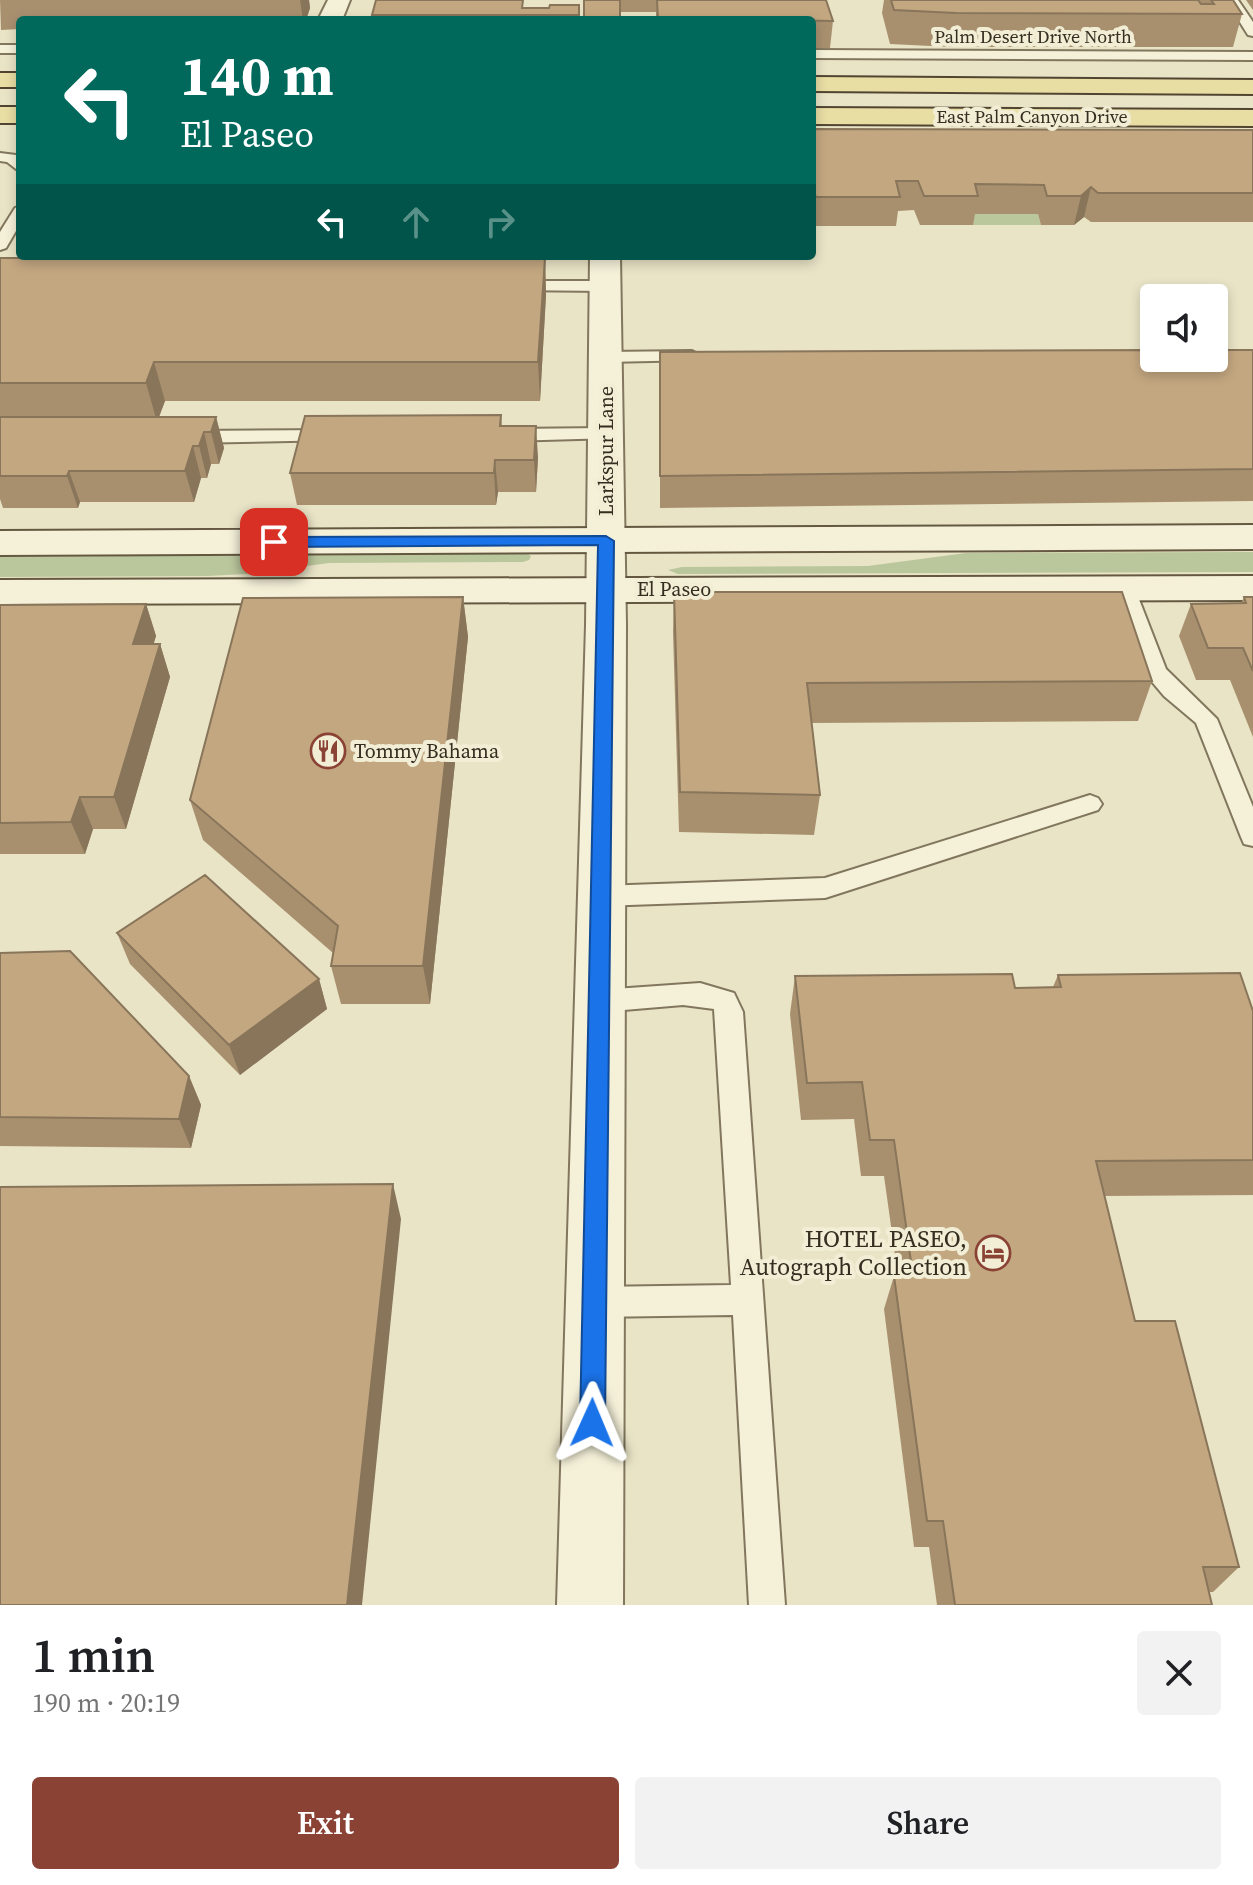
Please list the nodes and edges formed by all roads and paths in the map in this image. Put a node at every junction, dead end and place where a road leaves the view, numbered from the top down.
1 (1232, 0) edge
2 (1253, 32) edge
3 (816, 54) edge
4 (1253, 56) edge
5 (816, 84) edge
6 (933, 85) junction
7 (1253, 87) edge
8 (816, 99) edge
9 (816, 116) edge
10 (1253, 118) edge
11 (16, 218) edge
12 (0, 245) edge
13 (605, 271) edge
14 (502, 286) edge
15 (715, 356) edge
16 (606, 357) junction
17 (607, 434) junction
18 (480, 435) edge
19 (356, 436) edge
20 (170, 437) edge
21 (1253, 537) edge
22 (606, 541) junction
23 (0, 543) edge
24 (547, 568) dead end
25 (1253, 588) edge
26 (606, 589) junction
27 (1125, 589) junction
28 (181, 591) junction
29 (0, 592) edge
30 (1090, 804) dead end
31 (1253, 837) edge
32 (601, 896) junction
33 (600, 1001) junction
34 (748, 1300) junction
35 (594, 1302) junction
36 (590, 1605) edge
37 (767, 1605) edge

1 - 2 lane
3 - 4 lane, Palm Desert Drive North
5 - 6 main road, East Palm Canyon Drive
6 - 7 main road, East Palm Canyon Drive
6 - 8 main road
9 - 10 main road, East Palm Canyon Drive
11 - 12 lane
13 - 14 lane
13 - 16 street, Larkspur Lane
15 - 16 lane
16 - 17 street, Larkspur Lane
17 - 18 lane
17 - 22 street, Larkspur Lane
19 - 20 lane
21 - 22 street
22 - 23 street
22 - 26 street, Larkspur Lane
24 - 28 street
25 - 27 street, El Paseo
26 - 27 street, El Paseo
26 - 28 street, El Paseo
26 - 32 street, Larkspur Lane
27 - 31 lane
28 - 29 street, El Paseo
30 - 32 lane
32 - 33 street, Larkspur Lane
33 - 34 lane
33 - 35 street, Larkspur Lane
34 - 35 lane
34 - 37 lane
35 - 36 street, Larkspur Lane

